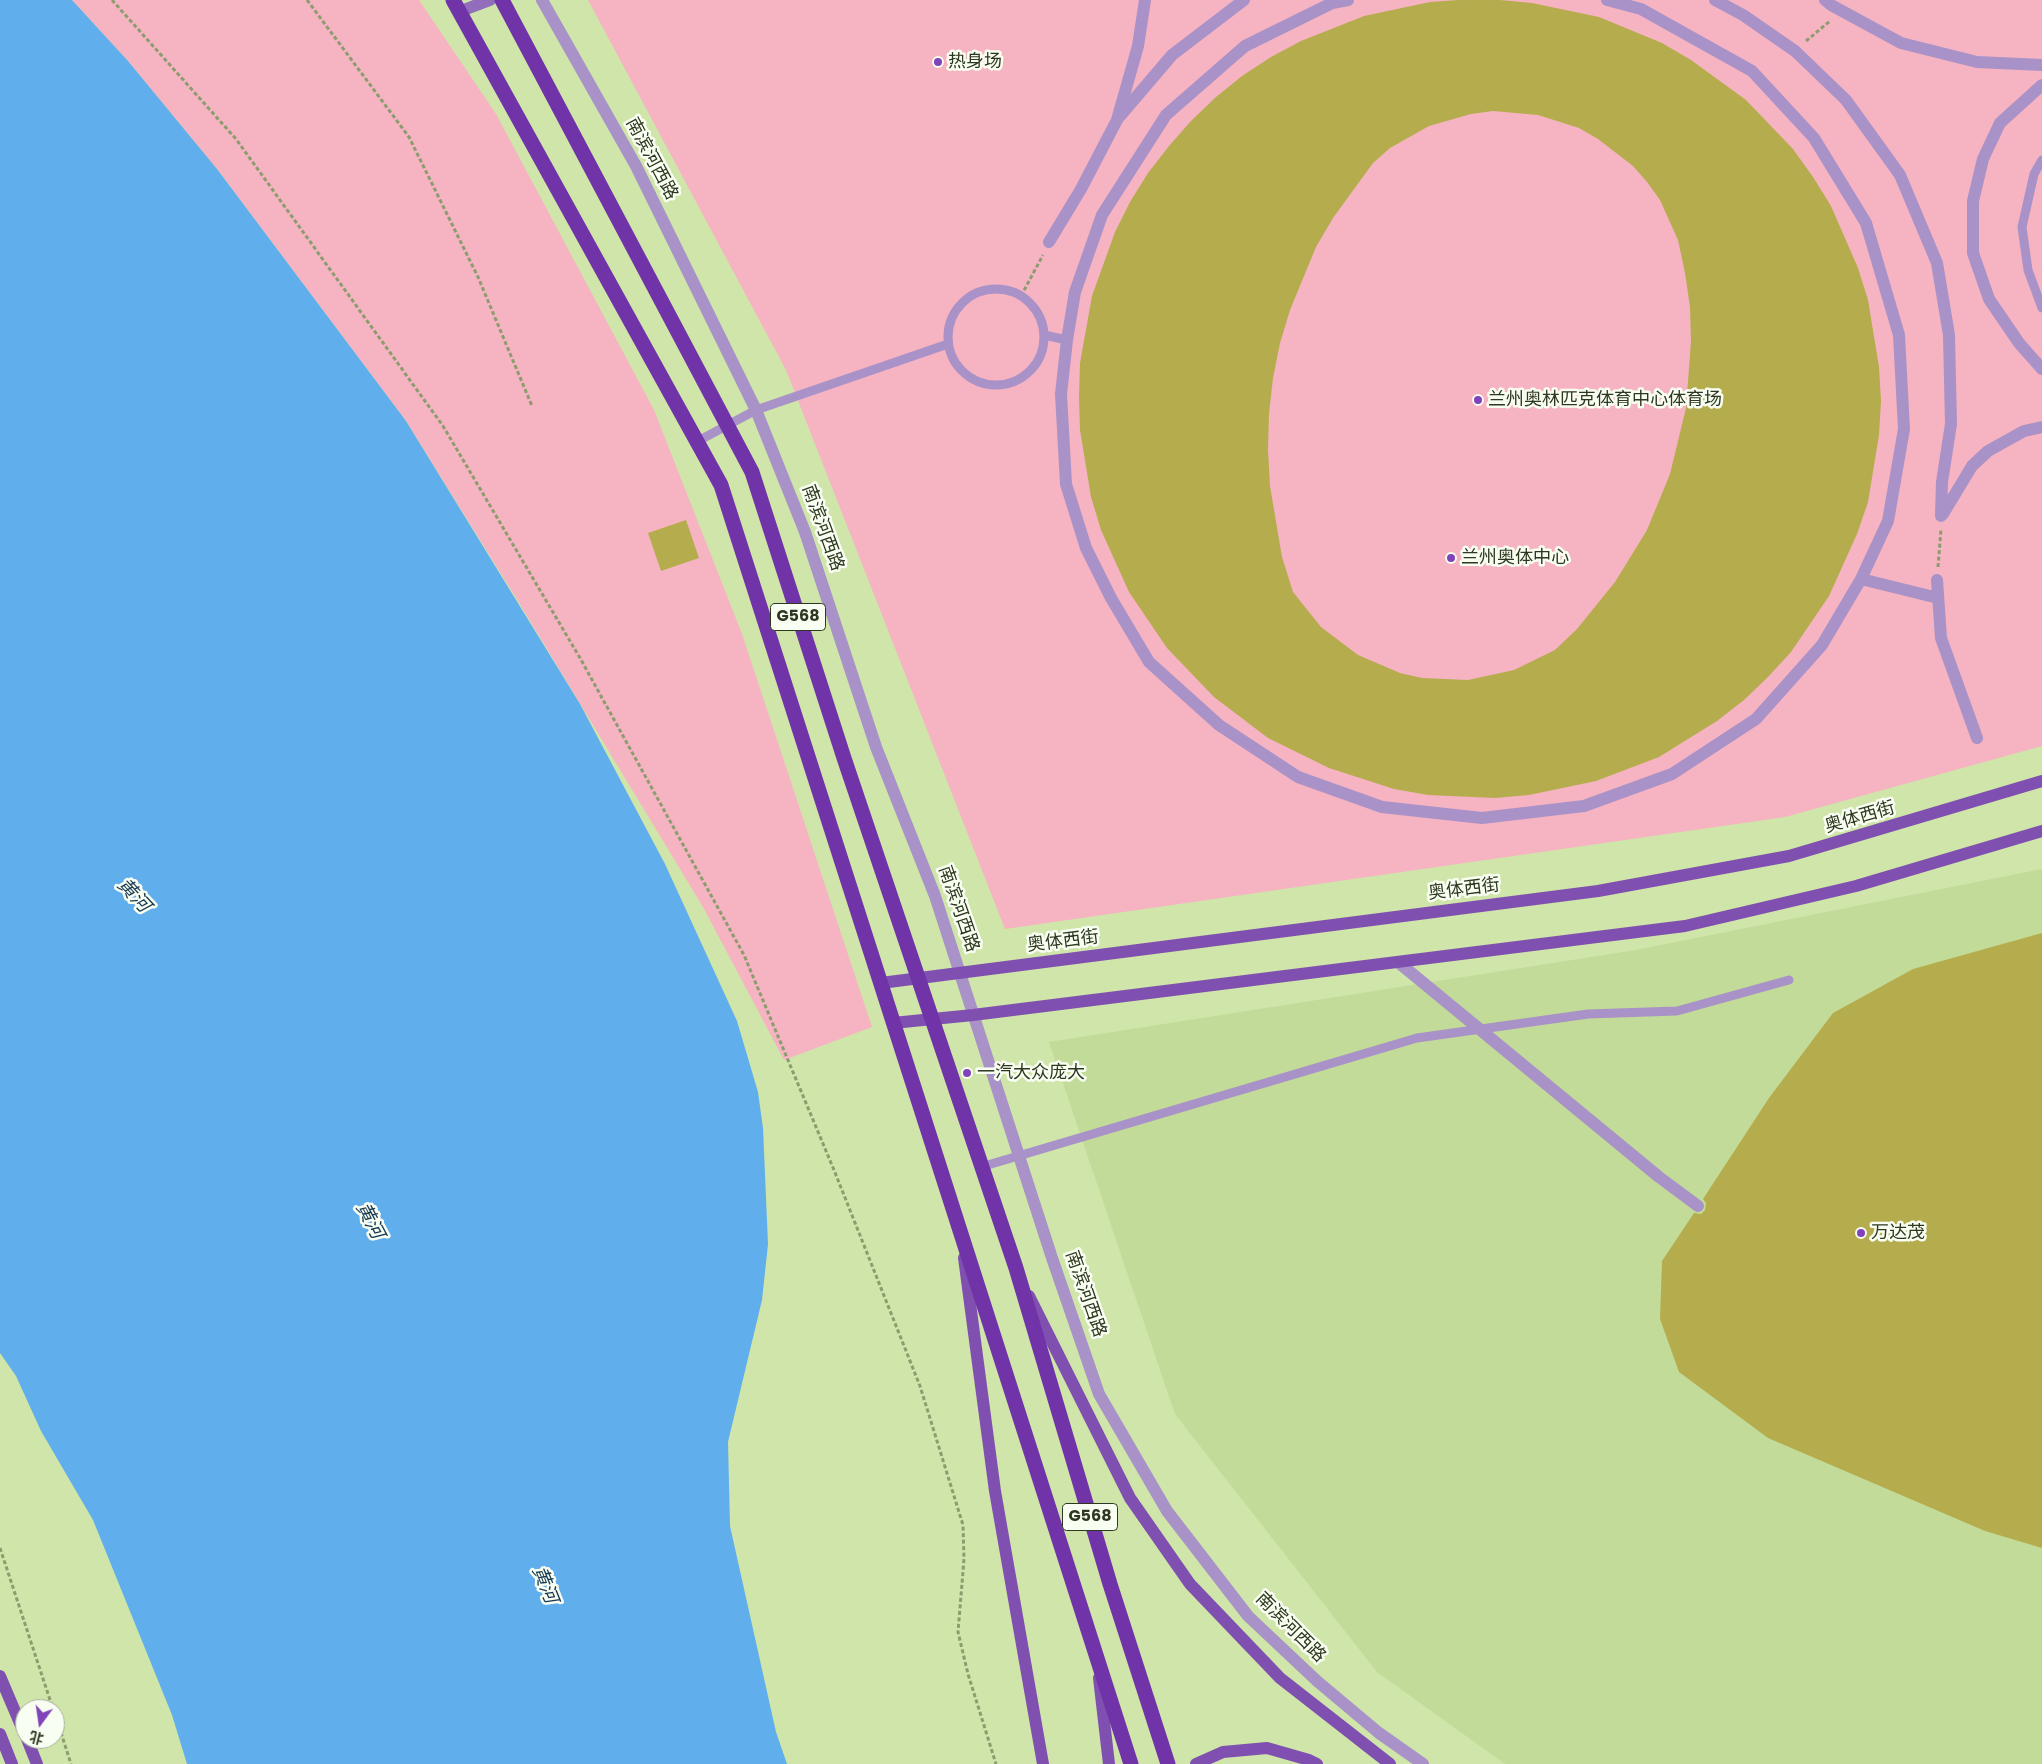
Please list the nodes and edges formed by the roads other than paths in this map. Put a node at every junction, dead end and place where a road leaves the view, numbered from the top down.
1 (490, 0) edge
2 (502, 0) edge
3 (542, 0) edge
4 (1145, 0) edge
5 (1244, 0) edge
6 (1348, 0) edge
7 (1607, 0) edge
8 (1716, 0) edge
9 (1825, 0) edge
10 (457, 6) edge
11 (2042, 65) edge
12 (2042, 84) edge
13 (1117, 120) junction
14 (2042, 160) edge
15 (1049, 242) road end
16 (2042, 308) edge
17 (1044, 335) junction
18 (1067, 340) junction
19 (948, 344) junction
20 (2042, 369) edge
21 (756, 410) junction
22 (726, 425) junction
23 (2042, 427) edge
24 (698, 441) junction
25 (1861, 579) junction
26 (1937, 580) road end
27 (1938, 598) junction
28 (1977, 738) dead end
29 (2042, 781) edge
30 (2042, 831) edge
31 (1398, 962) junction
32 (960, 972) junction
33 (918, 977) junction
34 (1789, 980) dead end
35 (881, 983) junction
36 (973, 1015) junction
37 (931, 1019) junction
38 (893, 1023) junction
39 (1480, 1029) junction
40 (1019, 1156) junction
41 (981, 1167) junction
42 (1698, 1206) dead end
43 (960, 1229) junction
44 (1016, 1268) junction
45 (1096, 1654) junction
46 (0, 1676) edge
47 (15, 1711) edge
48 (0, 1734) edge
49 (31, 1749) edge
50 (12, 1764) edge
51 (37, 1764) edge
52 (1043, 1764) edge
53 (1109, 1764) edge
54 (1131, 1764) edge
55 (1168, 1764) edge
56 (1196, 1764) edge
57 (1317, 1764) edge
58 (1390, 1764) edge
59 (1423, 1764) edge

1 - 10 main road
2 - 22 highway, G568
3 - 21 street, 南滨河西路
4 - 13 street
5 - 13 street
6 - 18 street
7 - 25 street
8 - 23 street
9 - 11 street
10 - 24 highway, G568
12 - 20 street
13 - 15 street
14 - 16 lane
17 - 18 lane
17 - 19 lane
17 - 19 lane
18 - 25 street
19 - 21 lane
21 - 22 lane
21 - 32 street, 南滨河西路
22 - 24 lane
22 - 33 highway, G568
24 - 35 highway, G568
25 - 27 street
26 - 27 street
27 - 28 street
29 - 32 main road, 奥体西街
30 - 31 main road
31 - 36 main road
31 - 39 street
32 - 33 main road, 奥体西街
32 - 36 street, 南滨河西路
33 - 35 main road, 奥体西街
33 - 37 highway, G568
34 - 39 lane
35 - 38 highway, G568
36 - 37 main road
36 - 40 street, 南滨河西路
37 - 38 main road
37 - 41 highway, G568
38 - 43 highway, G568
39 - 40 lane
39 - 42 street
40 - 41 lane
40 - 59 street, 南滨河西路
41 - 44 highway, G568
43 - 45 highway, G568
43 - 52 main road
44 - 55 highway, G568
44 - 58 main road
45 - 53 main road
45 - 54 highway, G568
46 - 47 main road
48 - 50 main road
49 - 51 main road
56 - 57 main road

